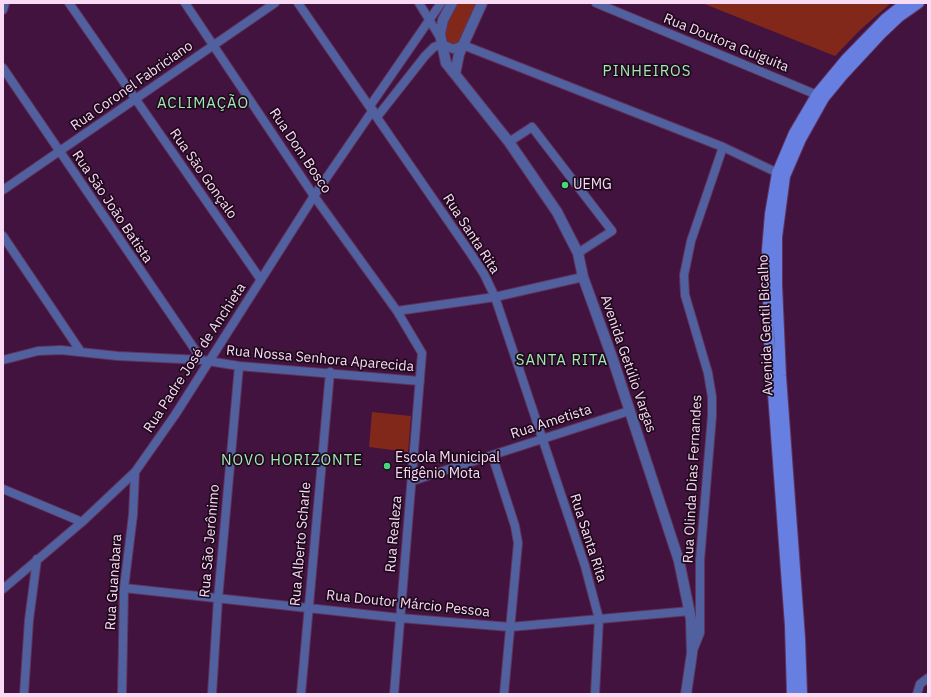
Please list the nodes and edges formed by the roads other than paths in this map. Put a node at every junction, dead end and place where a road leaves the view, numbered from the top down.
1 (5, 3) edge
2 (69, 3) edge
3 (185, 3) edge
4 (276, 3) edge
5 (298, 3) edge
6 (419, 3) edge
7 (440, 3) edge
8 (452, 3) edge
9 (482, 3) edge
10 (596, 3) edge
11 (905, 3) edge
12 (919, 3) edge
13 (3, 10) edge
14 (429, 19) junction
15 (441, 42) junction
16 (214, 45) junction
17 (462, 45) junction
18 (3, 68) edge
19 (455, 74) junction
20 (820, 96) junction
21 (136, 100) junction
22 (373, 111) junction
23 (509, 142) junction
24 (723, 147) junction
25 (59, 152) junction
26 (781, 175) junction
27 (3, 190) edge
28 (314, 196) junction
29 (3, 236) edge
30 (578, 253) junction
31 (583, 277) junction
32 (261, 280) junction
33 (495, 297) junction
34 (397, 311) junction
35 (81, 352) junction
36 (3, 360) edge
37 (205, 361) junction
38 (239, 366) junction
39 (330, 372) junction
40 (420, 381) junction
41 (629, 411) junction
42 (542, 438) junction
43 (492, 455) junction
44 (135, 472) junction
45 (412, 481) junction
46 (3, 489) edge
47 (82, 522) junction
48 (37, 559) junction
49 (124, 588) junction
50 (3, 589) edge
51 (218, 599) junction
52 (309, 607) junction
53 (694, 617) junction
54 (400, 618) junction
55 (599, 619) junction
56 (510, 626) junction
57 (928, 678) edge
58 (23, 693) edge
59 (122, 694) edge
60 (212, 694) edge
61 (301, 694) edge
62 (394, 694) edge
63 (504, 694) edge
64 (595, 694) edge
65 (686, 694) edge
66 (792, 694) edge
67 (802, 694) edge
68 (916, 694) edge

1 - 13 street
2 - 21 street, Rua São Gonçalo
3 - 16 street, Rua Dom Bosco
4 - 16 street, Rua Coronel Fabriciano
5 - 22 street, Rua Santa Rita
6 - 14 street
7 - 14 street, Rua Padre José de Anchieta
8 - 15 street, Avenida Getúlio Vargas
9 - 17 street
10 - 20 street, Rua Doutora Guiguita
11 - 20 main road, Avenida Gentil Bicalho
12 - 20 main road, Avenida Gentil Bicalho
14 - 15 street
14 - 22 street, Rua Padre José de Anchieta
15 - 17 street
15 - 19 street, Avenida Getúlio Vargas
15 - 22 street, Rua Padre José de Anchieta
16 - 21 street, Rua Coronel Fabriciano
16 - 28 street, Rua Dom Bosco
17 - 19 street
17 - 24 street
18 - 25 street, Rua São João Batista
19 - 23 street, Avenida Getúlio Vargas
20 - 26 main road, Avenida Gentil Bicalho
21 - 25 street, Rua Coronel Fabriciano
21 - 32 street, Rua São Gonçalo
22 - 28 street, Rua Padre José de Anchieta
22 - 33 street, Rua Santa Rita
23 - 30 street, Avenida Getúlio Vargas
23 - 30 street
24 - 26 street
24 - 53 street, Rua Olinda Dias Fernandes
25 - 27 street, Rua Coronel Fabriciano
25 - 37 street, Rua São João Batista
26 - 66 main road, Avenida Gentil Bicalho
26 - 67 main road, Avenida Gentil Bicalho
28 - 32 street, Rua Padre José de Anchieta
28 - 34 street, Rua Dom Bosco
29 - 35 street
30 - 31 street, Avenida Getúlio Vargas
31 - 33 street
31 - 41 street, Avenida Getúlio Vargas
32 - 37 street, Rua Padre José de Anchieta
33 - 34 street
33 - 42 street, Rua Santa Rita
34 - 40 street, Rua Realeza
35 - 36 street, Rua Nossa Senhora Aparecida
35 - 37 street, Rua Nossa Senhora Aparecida
37 - 38 street, Rua Nossa Senhora Aparecida
37 - 44 street, Rua Padre José de Anchieta
38 - 39 street, Rua Nossa Senhora Aparecida
38 - 51 street, Rua São Jerônimo
39 - 40 street, Rua Nossa Senhora Aparecida
39 - 52 street, Rua Alberto Scharle
40 - 45 street, Rua Realeza
41 - 42 street, Rua Ametista
41 - 53 street, Avenida Getúlio Vargas
42 - 43 street, Rua Ametista
42 - 55 street, Rua Santa Rita
43 - 45 street, Rua Ametista
43 - 56 street
44 - 47 street, Rua Padre José de Anchieta
44 - 49 street, Rua Guanabara
45 - 54 street, Rua Realeza
46 - 47 street
47 - 48 street, Rua Padre José de Anchieta
48 - 50 street, Rua Padre José de Anchieta
48 - 58 street
49 - 51 street, Rua Doutor Márcio Pessoa
49 - 59 street, Rua Guanabara
51 - 52 street, Rua Doutor Márcio Pessoa
51 - 60 street, Rua São Jerônimo
52 - 54 street, Rua Doutor Márcio Pessoa
52 - 61 street, Rua Alberto Scharle
53 - 55 street, Rua Doutor Márcio Pessoa
53 - 65 street, Avenida Getúlio Vargas
54 - 56 street, Rua Doutor Márcio Pessoa
54 - 62 street, Rua Realeza
55 - 56 street, Rua Doutor Márcio Pessoa
55 - 64 street, Rua Santa Rita
56 - 63 street
57 - 68 street

